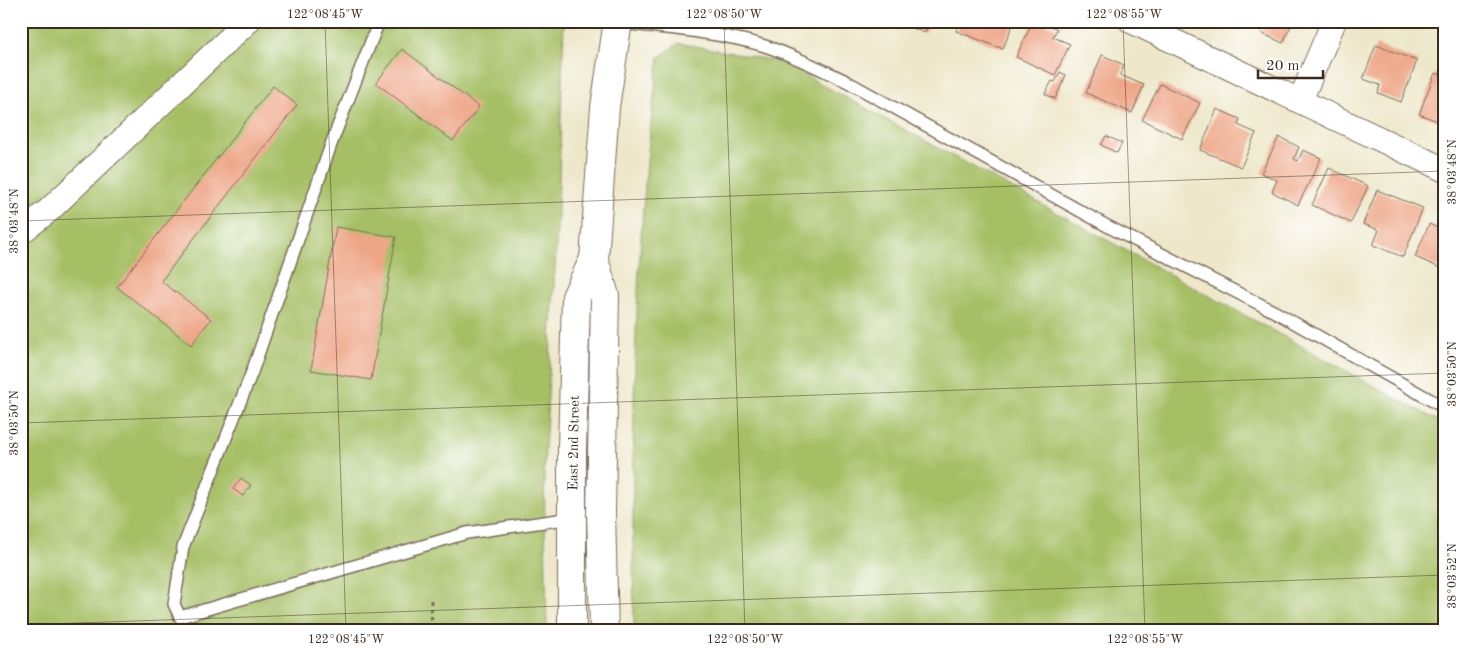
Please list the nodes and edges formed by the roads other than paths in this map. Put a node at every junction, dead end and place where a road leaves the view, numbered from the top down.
1 (248, 21) edge
2 (379, 21) edge
3 (1131, 21) edge
4 (1334, 21) edge
5 (618, 22) edge
6 (1300, 101) junction
7 (1445, 170) edge
8 (21, 232) edge
9 (594, 259) junction
10 (1445, 408) edge
11 (572, 518) junction
12 (572, 631) edge
13 (604, 631) edge

1 - 8 street
2 - 11 lane
3 - 6 street
4 - 6 street
5 - 9 main road, East 2nd Street
5 - 10 lane
6 - 7 street
9 - 11 main road, East 2nd Street
9 - 13 main road, East 2nd Street
11 - 12 main road, East 2nd Street

